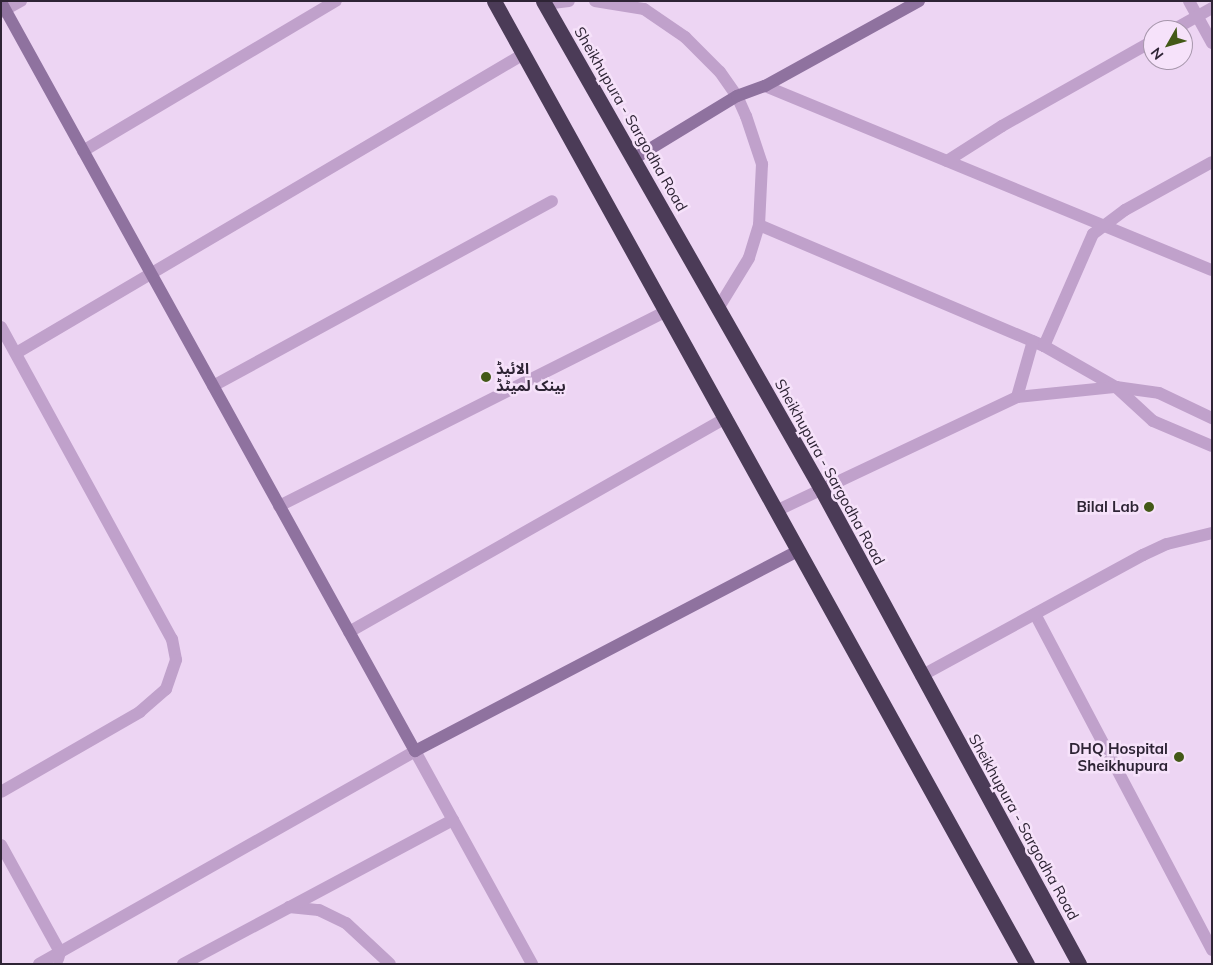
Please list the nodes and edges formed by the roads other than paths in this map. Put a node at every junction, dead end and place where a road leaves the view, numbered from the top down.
1 (21, 1) edge
2 (336, 1) edge
3 (494, 1) edge
4 (569, 1) edge
5 (595, 1) edge
6 (919, 1) edge
7 (1189, 1) edge
8 (544, 3) edge
9 (644, 5) edge
10 (3, 8) edge
11 (1212, 8) edge
12 (1197, 16) junction
13 (1190, 20) edge
14 (1212, 43) edge
15 (1143, 47) edge
16 (522, 55) junction
17 (765, 86) junction
18 (737, 96) junction
19 (83, 151) junction
20 (635, 158) junction
21 (947, 160) junction
22 (1212, 162) edge
23 (552, 201) dead end
24 (759, 225) junction
25 (1102, 225) junction
26 (1212, 270) edge
27 (150, 273) junction
28 (719, 307) junction
29 (665, 312) junction
30 (1, 326) edge
31 (1039, 343) junction
32 (18, 352) junction
33 (213, 386) junction
34 (1116, 387) junction
35 (1017, 397) junction
36 (726, 418) junction
37 (1212, 418) edge
38 (1212, 446) edge
39 (820, 487) junction
40 (279, 506) junction
41 (776, 511) junction
42 (1212, 533) edge
43 (798, 551) junction
44 (1035, 614) junction
45 (349, 632) junction
46 (922, 676) junction
47 (415, 751) junction
48 (1, 792) edge
49 (453, 820) junction
50 (1, 845) edge
51 (289, 907) junction
52 (1212, 950) edge
53 (58, 958) edge
54 (39, 964) edge
55 (183, 964) edge
56 (390, 964) edge
57 (532, 964) edge
58 (1027, 964) edge
59 (1079, 964) edge

1 - 10 street
2 - 19 street
3 - 16 highway
4 - 8 street
5 - 9 street
6 - 17 street
7 - 12 street
8 - 20 highway, Sheikhupura - Sargodha Road
9 - 18 street
10 - 19 street
11 - 12 street
12 - 13 street
12 - 14 street
15 - 21 street
16 - 27 street
16 - 29 highway
17 - 18 street
17 - 21 street
18 - 20 street
18 - 24 street
19 - 27 street
20 - 28 highway, Sheikhupura - Sargodha Road
21 - 25 street
22 - 25 street
23 - 33 street
24 - 28 street
24 - 31 street
25 - 26 street
25 - 31 street
27 - 32 street
27 - 33 street
28 - 39 highway, Sheikhupura - Sargodha Road
29 - 36 highway
29 - 40 street
30 - 32 street
31 - 34 street
31 - 35 street
32 - 48 street
33 - 40 street
34 - 35 street
34 - 37 street
34 - 38 street
35 - 39 street
36 - 41 highway
36 - 45 street
39 - 41 street
39 - 46 highway, Sheikhupura - Sargodha Road
40 - 45 street
41 - 43 highway
42 - 44 street
43 - 47 street
43 - 58 highway
44 - 46 street
44 - 52 street
45 - 47 street
46 - 59 highway, Sheikhupura - Sargodha Road
47 - 49 street
47 - 53 street
49 - 51 street
49 - 57 street
50 - 53 street
51 - 55 street
51 - 56 street
53 - 54 street

